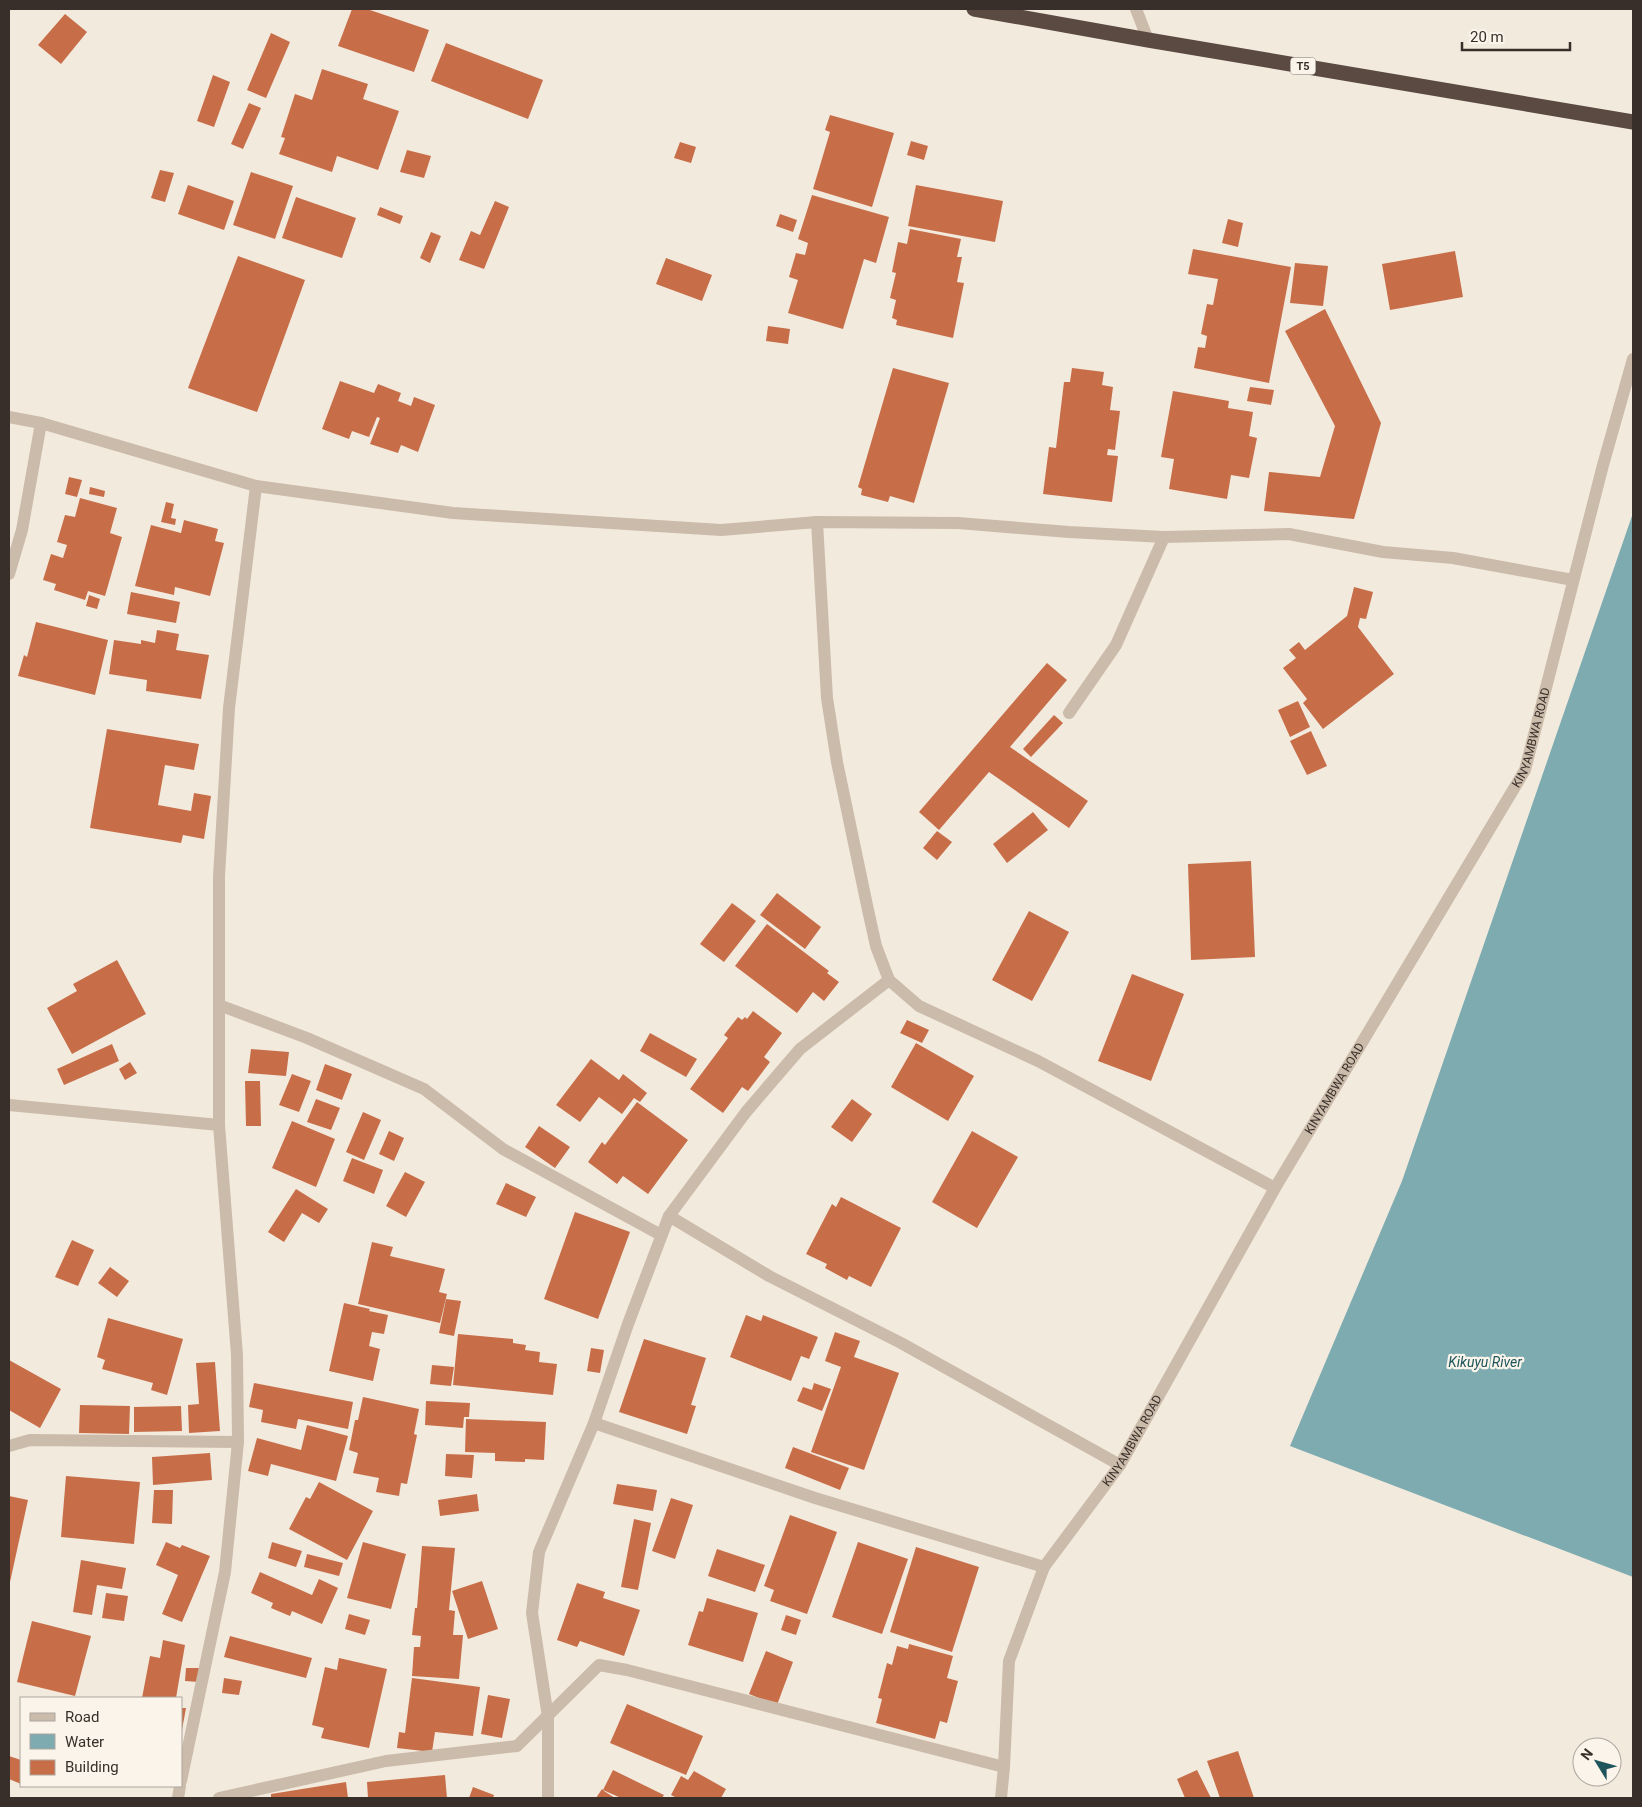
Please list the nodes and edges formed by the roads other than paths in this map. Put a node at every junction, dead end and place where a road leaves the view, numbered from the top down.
1 (974, 9) edge
2 (1136, 9) edge
3 (1148, 40) junction
4 (1633, 122) edge
5 (1633, 359) edge
6 (9, 417) edge
7 (41, 423) junction
8 (256, 486) junction
9 (817, 522) junction
10 (1164, 536) junction
11 (9, 574) edge
12 (1573, 580) junction
13 (1069, 714) dead end
14 (889, 980) junction
15 (219, 1005) junction
16 (9, 1105) edge
17 (219, 1124) junction
18 (1275, 1188) junction
19 (669, 1216) junction
20 (661, 1235) junction
21 (594, 1423) junction
22 (238, 1442) junction
23 (9, 1446) edge
24 (1120, 1465) junction
25 (1044, 1567) junction
26 (548, 1717) junction
27 (1004, 1767) junction
28 (182, 1776) edge
29 (219, 1798) edge
30 (548, 1798) edge
31 (1000, 1798) edge

1 - 3 highway, T5
2 - 3 street
3 - 4 highway, T5
5 - 12 street, KINYAMBWA ROAD
6 - 7 street
7 - 8 street
7 - 11 street
8 - 9 street
8 - 15 street
9 - 10 street
9 - 14 street
10 - 12 street
10 - 13 street
12 - 18 street, KINYAMBWA ROAD
14 - 18 street
14 - 19 street
15 - 17 street
15 - 20 street
16 - 17 street
17 - 22 street
18 - 24 street, KINYAMBWA ROAD
19 - 20 street
19 - 24 street
20 - 21 street
21 - 25 street
21 - 26 street
22 - 23 street
22 - 28 street
24 - 25 street, KINYAMBWA ROAD
25 - 27 street, KINYAMBWA ROAD
26 - 27 street
26 - 29 street
26 - 30 street
27 - 31 street, KINYAMBWA ROAD

